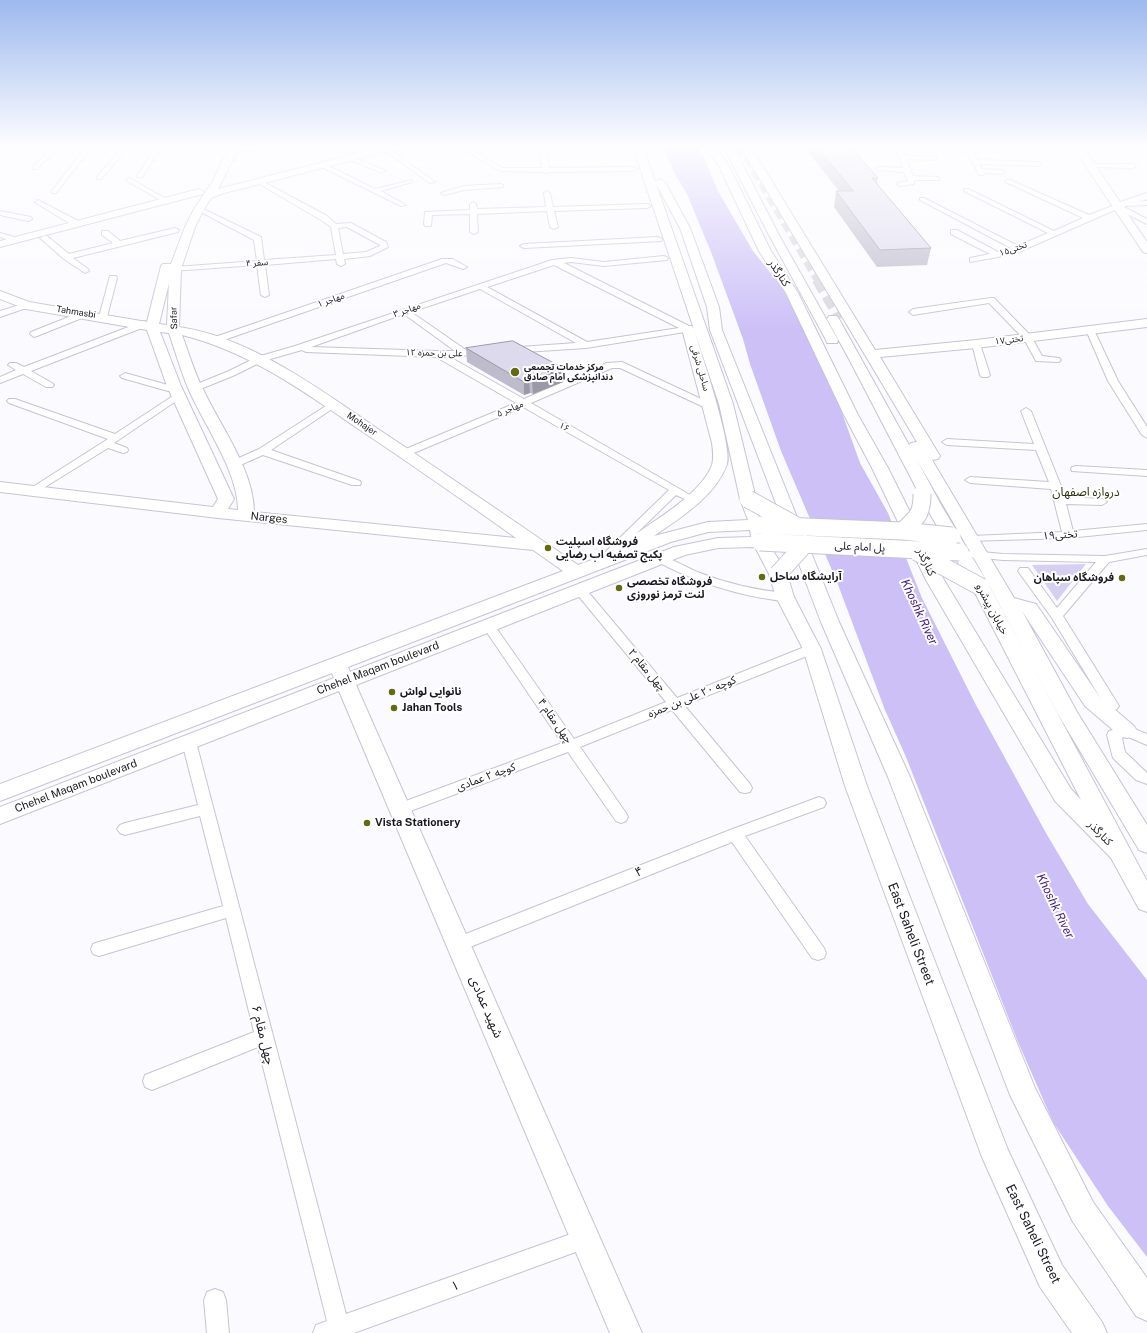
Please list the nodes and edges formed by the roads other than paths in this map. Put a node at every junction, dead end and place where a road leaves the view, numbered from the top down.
1 (45, 206) edge
2 (146, 206) edge
3 (171, 206) edge
4 (194, 206) edge
5 (197, 206) edge
6 (211, 206) edge
7 (302, 206) edge
8 (640, 206) edge
9 (647, 206) edge
10 (657, 206) edge
11 (672, 206) edge
12 (743, 206) edge
13 (749, 206) edge
14 (763, 206) edge
15 (777, 206) edge
16 (936, 206) edge
17 (999, 206) edge
18 (1062, 206) edge
19 (1117, 206) edge
20 (1121, 206) edge
21 (1122, 206) edge
22 (473, 208) junction
23 (550, 209) junction
24 (0, 213) edge
25 (660, 214) junction
26 (10, 216) junction
27 (1089, 218) junction
28 (28, 219) dead end
29 (0, 220) edge
30 (1147, 222) edge
31 (77, 224) junction
32 (428, 224) dead end
33 (334, 226) junction
34 (554, 227) dead end
35 (175, 230) junction
36 (474, 232) dead end
37 (954, 232) dead end
38 (105, 233) dead end
39 (1053, 233) junction
40 (0, 235) edge
41 (44, 238) junction
42 (658, 239) junction
43 (15, 240) junction
44 (0, 244) edge
45 (119, 244) junction
46 (524, 246) dead end
47 (0, 249) edge
48 (1018, 249) junction
49 (1147, 250) edge
50 (765, 251) junction
51 (998, 255) junction
52 (67, 257) junction
53 (664, 258) junction
54 (340, 260) junction
55 (973, 260) dead end
56 (555, 262) junction
57 (262, 263) junction
58 (463, 267) dead end
59 (175, 270) junction
60 (85, 271) dead end
61 (113, 278) dead end
62 (480, 286) junction
63 (0, 295) edge
64 (265, 295) dead end
65 (26, 305) junction
66 (405, 311) junction
67 (832, 312) junction
68 (912, 312) dead end
69 (0, 314) edge
70 (84, 314) junction
71 (103, 317) junction
72 (1147, 323) edge
73 (148, 325) junction
74 (173, 328) junction
75 (688, 329) junction
76 (716, 330) junction
77 (1090, 330) junction
78 (34, 334) dead end
79 (1028, 338) junction
80 (215, 340) junction
81 (976, 344) junction
82 (586, 345) junction
83 (298, 348) junction
84 (464, 353) junction
85 (437, 354) junction
86 (871, 354) junction
87 (260, 359) junction
88 (1056, 360) dead end
89 (14, 365) dead end
90 (24, 371) junction
91 (985, 374) dead end
92 (562, 375) edge
93 (125, 376) dead end
94 (0, 380) edge
95 (574, 382) junction
96 (49, 385) dead end
97 (195, 388) junction
98 (176, 390) junction
99 (12, 401) dead end
100 (523, 404) junction
101 (332, 405) junction
102 (711, 407) junction
103 (1026, 412) dead end
104 (1147, 435) edge
105 (112, 441) junction
106 (948, 442) dead end
107 (1041, 447) junction
108 (123, 450) dead end
109 (263, 451) junction
110 (405, 453) junction
111 (234, 464) junction
112 (1076, 469) dead end
113 (1147, 473) edge
114 (970, 480) dead end
115 (356, 483) dead end
116 (1056, 486) junction
117 (0, 487) edge
118 (33, 490) junction
119 (675, 490) junction
120 (246, 498) junction
121 (692, 499) junction
122 (748, 499) junction
123 (927, 500) junction
124 (1059, 500) junction
125 (1102, 502) dead end
126 (952, 505) junction
127 (222, 506) junction
128 (246, 516) junction
129 (1147, 527) edge
130 (799, 528) junction
131 (904, 531) junction
132 (759, 533) junction
133 (1068, 535) junction
134 (961, 543) junction
135 (805, 544) junction
136 (538, 545) junction
137 (913, 549) junction
138 (1147, 552) edge
139 (619, 555) junction
140 (981, 555) junction
141 (660, 559) junction
142 (1105, 559) junction
143 (601, 562) junction
144 (1024, 571) dead end
145 (576, 572) junction
146 (778, 574) junction
147 (981, 587) junction
148 (580, 590) junction
149 (785, 597) junction
150 (1008, 603) junction
151 (1057, 616) junction
152 (488, 625) junction
153 (812, 649) junction
154 (341, 672) junction
155 (675, 704) junction
156 (1112, 706) dead end
157 (1127, 731) junction
158 (1147, 740) edge
159 (189, 742) junction
160 (572, 745) junction
161 (59, 770) junction
162 (1147, 778) edge
163 (745, 788) dead end
164 (67, 790) junction
165 (0, 792) edge
166 (819, 803) dead end
167 (400, 808) junction
168 (206, 809) junction
169 (0, 816) edge
170 (621, 817) dead end
171 (125, 829) dead end
172 (735, 834) junction
173 (1147, 844) edge
174 (1119, 852) junction
175 (1147, 902) edge
176 (231, 910) junction
177 (459, 944) junction
178 (99, 949) dead end
179 (818, 953) dead end
180 (264, 1036) junction
181 (152, 1080) dead end
182 (585, 1239) junction
183 (215, 1300) dead end
184 (1147, 1305) edge
185 (332, 1330) edge
186 (218, 1333) edge
187 (626, 1333) edge
188 (1091, 1333) edge

1 - 31 street
2 - 31 main road
3 - 41 main road
4 - 35 main road, Safar
5 - 59 main road, Safar
6 - 57 street
7 - 33 street
8 - 23 street
9 - 42 main road, ساحلی شرقی
10 - 25 main road, ساحلی شرقی
11 - 76 main road
12 - 50 main road, کنارگذر
13 - 50 main road
14 - 67 main road
15 - 67 main road
16 - 48 street
17 - 39 street
18 - 27 street
19 - 27 street, تختی۱۵
20 - 49 main road
21 - 30 street
22 - 23 street
22 - 32 street
22 - 36 street
23 - 34 street
24 - 26 street
25 - 76 main road
25 - 122 main road, ساحلی شرقی
26 - 28 street
26 - 29 street
27 - 39 street, تختی۱۵
31 - 43 main road
33 - 54 street
33 - 54 street, ۴ سفر
35 - 45 street
35 - 73 main road, Safar
37 - 51 street
38 - 45 street
39 - 48 street, تختی۱۵
40 - 43 street
41 - 47 main road
41 - 52 street
42 - 46 street
42 - 53 main road, ساحلی شرقی
43 - 44 main road
45 - 52 street
48 - 51 street, تختی۱۵
50 - 174 main road, کنارگذر
51 - 55 street, تختی۱۵
52 - 60 street
53 - 56 street, ۳ مهاجر
53 - 75 main road, ساحلی شرقی
54 - 57 street, ۴ سفر
56 - 62 street, ۳ مهاجر
56 - 75 street
57 - 59 street, ۴ سفر
57 - 64 street
58 - 80 street, ۱ مهاجر
59 - 74 main road, Safar
61 - 71 street
62 - 66 street, ۳ مهاجر
62 - 82 street
63 - 65 main road, Tahmasbi
65 - 69 street
65 - 70 main road, Tahmasbi
66 - 83 street, ۳ مهاجر
66 - 84 street
67 - 86 main road
67 - 123 main road, خیابان پیشرو
67 - 126 main road, خیابان پیشرو
68 - 79 street
70 - 71 main road, Tahmasbi
70 - 78 street
71 - 73 main road, Tahmasbi
72 - 77 main road, تختی۱۷
73 - 74 main road, Tahmasbi
73 - 90 street
73 - 98 main road, Safar
74 - 80 main road, Mohajer
74 - 97 main road, Safar
75 - 82 street, ۱۲ علی بن حمزه
75 - 102 main road, ساحلی شرقی
76 - 184 main road
77 - 79 main road, تختی۱۷
77 - 104 street
79 - 81 main road, تختی۱۷
79 - 88 street
80 - 87 main road, Mohajer
81 - 86 main road, تختی۱۷
81 - 91 street
82 - 84 street, ۱۲ علی بن حمزه
83 - 85 street, ۱۲ علی بن حمزه
83 - 87 street, ۳ مهاجر
84 - 85 street, ۱۲ علی بن حمزه
85 - 100 street, ۱۶
86 - 126 main road
87 - 97 street, ۳ مهاجر
87 - 101 main road, Mohajer
89 - 90 street
90 - 94 street
90 - 96 street
92 - 95 street
93 - 98 street
95 - 100 street, ۵ مهاجر
95 - 102 street, ۵ مهاجر
97 - 111 main road, Safar
98 - 105 street
98 - 127 main road, Safar
99 - 105 street
100 - 110 street, ۵ مهاجر
100 - 119 street, ۱۶
101 - 109 street
101 - 110 main road, Mohajer
102 - 121 main road, ساحلی شرقی
103 - 107 street
105 - 108 street
105 - 118 street
106 - 107 street
107 - 116 street
109 - 111 street
109 - 115 street
110 - 136 main road, Mohajer
111 - 120 main road, Safar
112 - 113 street
114 - 116 street
116 - 124 street
117 - 118 main road, Narges
118 - 127 main road, Narges
119 - 121 street, ۱۶
119 - 143 street
120 - 127 main road
120 - 128 main road, Safar
121 - 139 main road, ساحلی شرقی
122 - 130 main road, bridge
122 - 132 main road, ساحلی شرقی
123 - 131 main road, bridge
123 - 134 main road, خیابان پیشرو
124 - 125 street
124 - 133 street
126 - 134 main road, خیابان پیشرو
127 - 128 main road, Narges
128 - 136 main road, Narges
129 - 133 street, تختی۱۹
130 - 131 main road, پل امام علی, bridge
130 - 132 main road, پل امام علی, bridge
131 - 134 main road, پل امام علی, bridge
132 - 135 main road, پل امام علی, bridge
132 - 139 main road, Chehel Maqam boulevard
132 - 141 main road, Chehel Maqam boulevard
132 - 146 main road, East Saheli Street
133 - 134 street, تختی۱۹
134 - 137 main road, پل امام علی, bridge
134 - 140 main road, خیابان پیشرو
134 - 147 main road, خیابان پیشرو
135 - 137 main road, پل امام علی, bridge
135 - 146 main road, bridge
136 - 145 main road, Mohajer
137 - 147 main road, bridge
138 - 142 street
139 - 143 main road, Chehel Maqam boulevard
140 - 142 street
140 - 150 main road, خیابان پیشرو
141 - 148 main road, Chehel Maqam boulevard
141 - 149 street
142 - 151 street
143 - 145 main road, Chehel Maqam boulevard
144 - 151 street
145 - 154 main road, Chehel Maqam boulevard
146 - 149 main road, East Saheli Street
147 - 174 main road, خیابان پیشرو
148 - 152 main road, Chehel Maqam boulevard
148 - 155 street, چهل مقام ۲
149 - 153 main road, East Saheli Street
150 - 157 main road
150 - 173 main road, خیابان پیشرو
151 - 156 street
152 - 154 main road, Chehel Maqam boulevard
152 - 160 street, چهل مقام ۴
153 - 155 street, کوچه ۲۰ علی بن حمزه
153 - 188 main road, East Saheli Street
154 - 159 main road, Chehel Maqam boulevard
154 - 161 main road, Chehel Maqam boulevard
154 - 167 main road, شهید عمادی
155 - 160 street, کوچه ۲۰ علی بن حمزه
155 - 163 street, چهل مقام ۲
157 - 158 street
157 - 162 street
159 - 164 main road, Chehel Maqam boulevard
159 - 168 street, چهل مقام ۶
160 - 167 street, کوچه ۲ عمادی
160 - 170 street, چهل مقام ۴
161 - 164 main road
161 - 165 main road, Chehel Maqam boulevard
164 - 169 main road, Chehel Maqam boulevard
166 - 172 street, ۴
167 - 177 main road, شهید عمادی
168 - 171 street
168 - 176 street, چهل مقام ۶
172 - 177 street, ۴
172 - 179 street
174 - 175 main road, خیابان پیشرو
176 - 178 street
176 - 180 street, چهل مقام ۶
177 - 182 main road, شهید عمادی
180 - 181 street
180 - 185 street, چهل مقام ۶
182 - 185 street, ۱
182 - 187 main road, شهید عمادی
183 - 186 street

